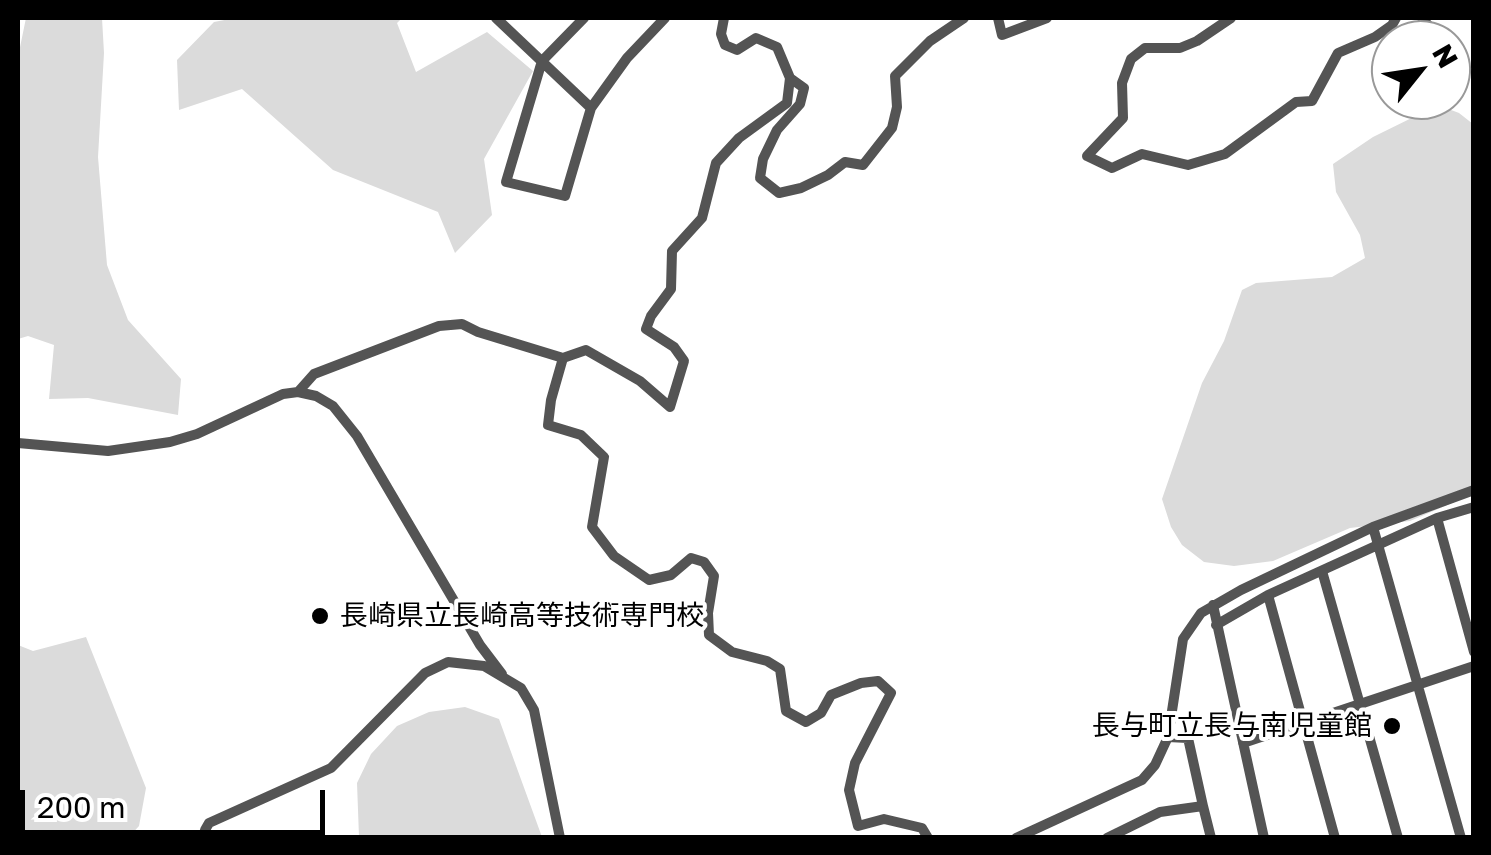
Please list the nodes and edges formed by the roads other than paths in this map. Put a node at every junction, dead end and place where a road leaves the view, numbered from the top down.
1 (498, 18) edge
2 (584, 18) edge
3 (665, 18) edge
4 (724, 18) edge
5 (964, 18) edge
6 (998, 18) edge
7 (1047, 18) edge
8 (1231, 18) edge
9 (1396, 18) edge
10 (542, 61) junction
11 (790, 78) junction
12 (591, 108) junction
13 (563, 358) junction
14 (298, 392) junction
15 (18, 443) edge
16 (1474, 490) edge
17 (1474, 507) edge
18 (1437, 518) junction
19 (1373, 527) junction
20 (1379, 546) junction
21 (1322, 571) junction
22 (1268, 594) junction
23 (1213, 605) junction
24 (1216, 625) junction
25 (1474, 652) edge
26 (1474, 666) edge
27 (502, 674) junction
28 (1417, 684) junction
29 (1360, 704) junction
30 (1302, 724) junction
31 (1168, 738) junction
32 (1243, 742) junction
33 (1204, 806) junction
34 (208, 838) edge
35 (560, 838) edge
36 (928, 838) edge
37 (1016, 838) edge
38 (1107, 838) edge
39 (1210, 838) edge
40 (1264, 838) edge
41 (1335, 838) edge
42 (1398, 838) edge
43 (1461, 838) edge

1 - 10 street
2 - 10 street
3 - 12 street
4 - 11 street
5 - 11 street
6 - 7 street
8 - 9 street
10 - 12 street
10 - 12 street
11 - 13 street
13 - 14 street
13 - 36 street
14 - 15 street
14 - 27 street
16 - 19 street
17 - 18 street
18 - 20 street
18 - 25 street
19 - 20 street
19 - 23 street
20 - 21 street
20 - 28 street
21 - 22 street
21 - 29 street
22 - 24 street
22 - 30 street
23 - 24 street
23 - 31 street
24 - 32 street
26 - 28 street
27 - 34 street
27 - 35 street
28 - 29 street
28 - 43 street
29 - 30 street
29 - 42 street
30 - 32 street
30 - 41 street
31 - 33 street
31 - 37 street
32 - 40 street
33 - 38 street
33 - 39 street

